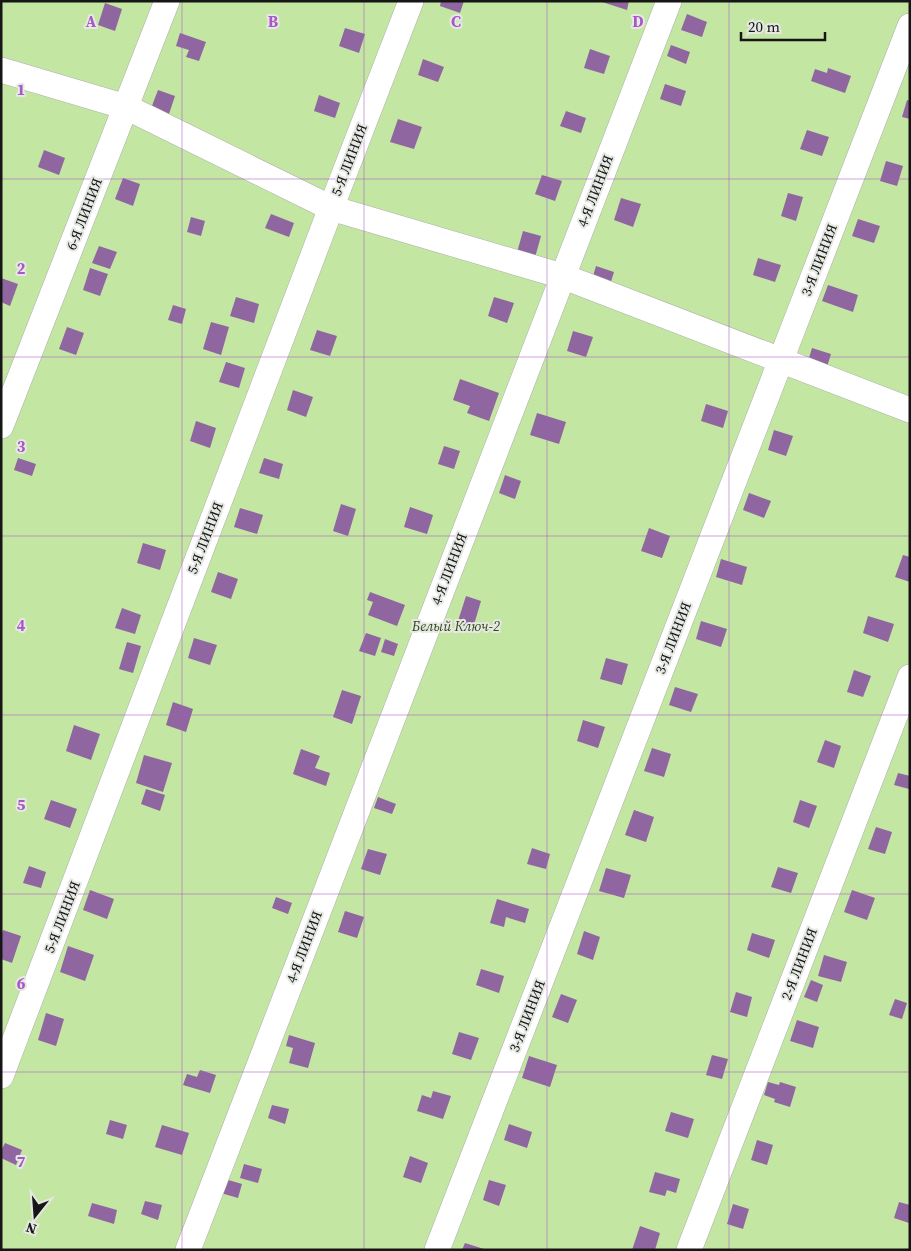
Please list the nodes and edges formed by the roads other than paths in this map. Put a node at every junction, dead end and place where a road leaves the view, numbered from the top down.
1 (167, 1) edge
2 (411, 1) edge
3 (668, 1) edge
4 (910, 26) edge
5 (1, 70) edge
6 (126, 107) junction
7 (330, 208) junction
8 (562, 276) junction
9 (780, 361) junction
10 (910, 410) edge
11 (1, 426) edge
12 (910, 677) edge
13 (1, 1076) edge
14 (188, 1250) edge
15 (437, 1250) edge
16 (688, 1250) edge

1 - 6 street, 6-Я ЛИНИЯ
2 - 7 street, 5-Я ЛИНИЯ
3 - 8 street, 4-Я ЛИНИЯ
4 - 9 street, 3-Я ЛИНИЯ
5 - 6 street
6 - 7 street
6 - 11 street, 6-Я ЛИНИЯ
7 - 8 street
7 - 13 street, 5-Я ЛИНИЯ
8 - 9 street
8 - 14 street, 4-Я ЛИНИЯ
9 - 10 street
9 - 15 street, 3-Я ЛИНИЯ
12 - 16 street, 2-Я ЛИНИЯ

